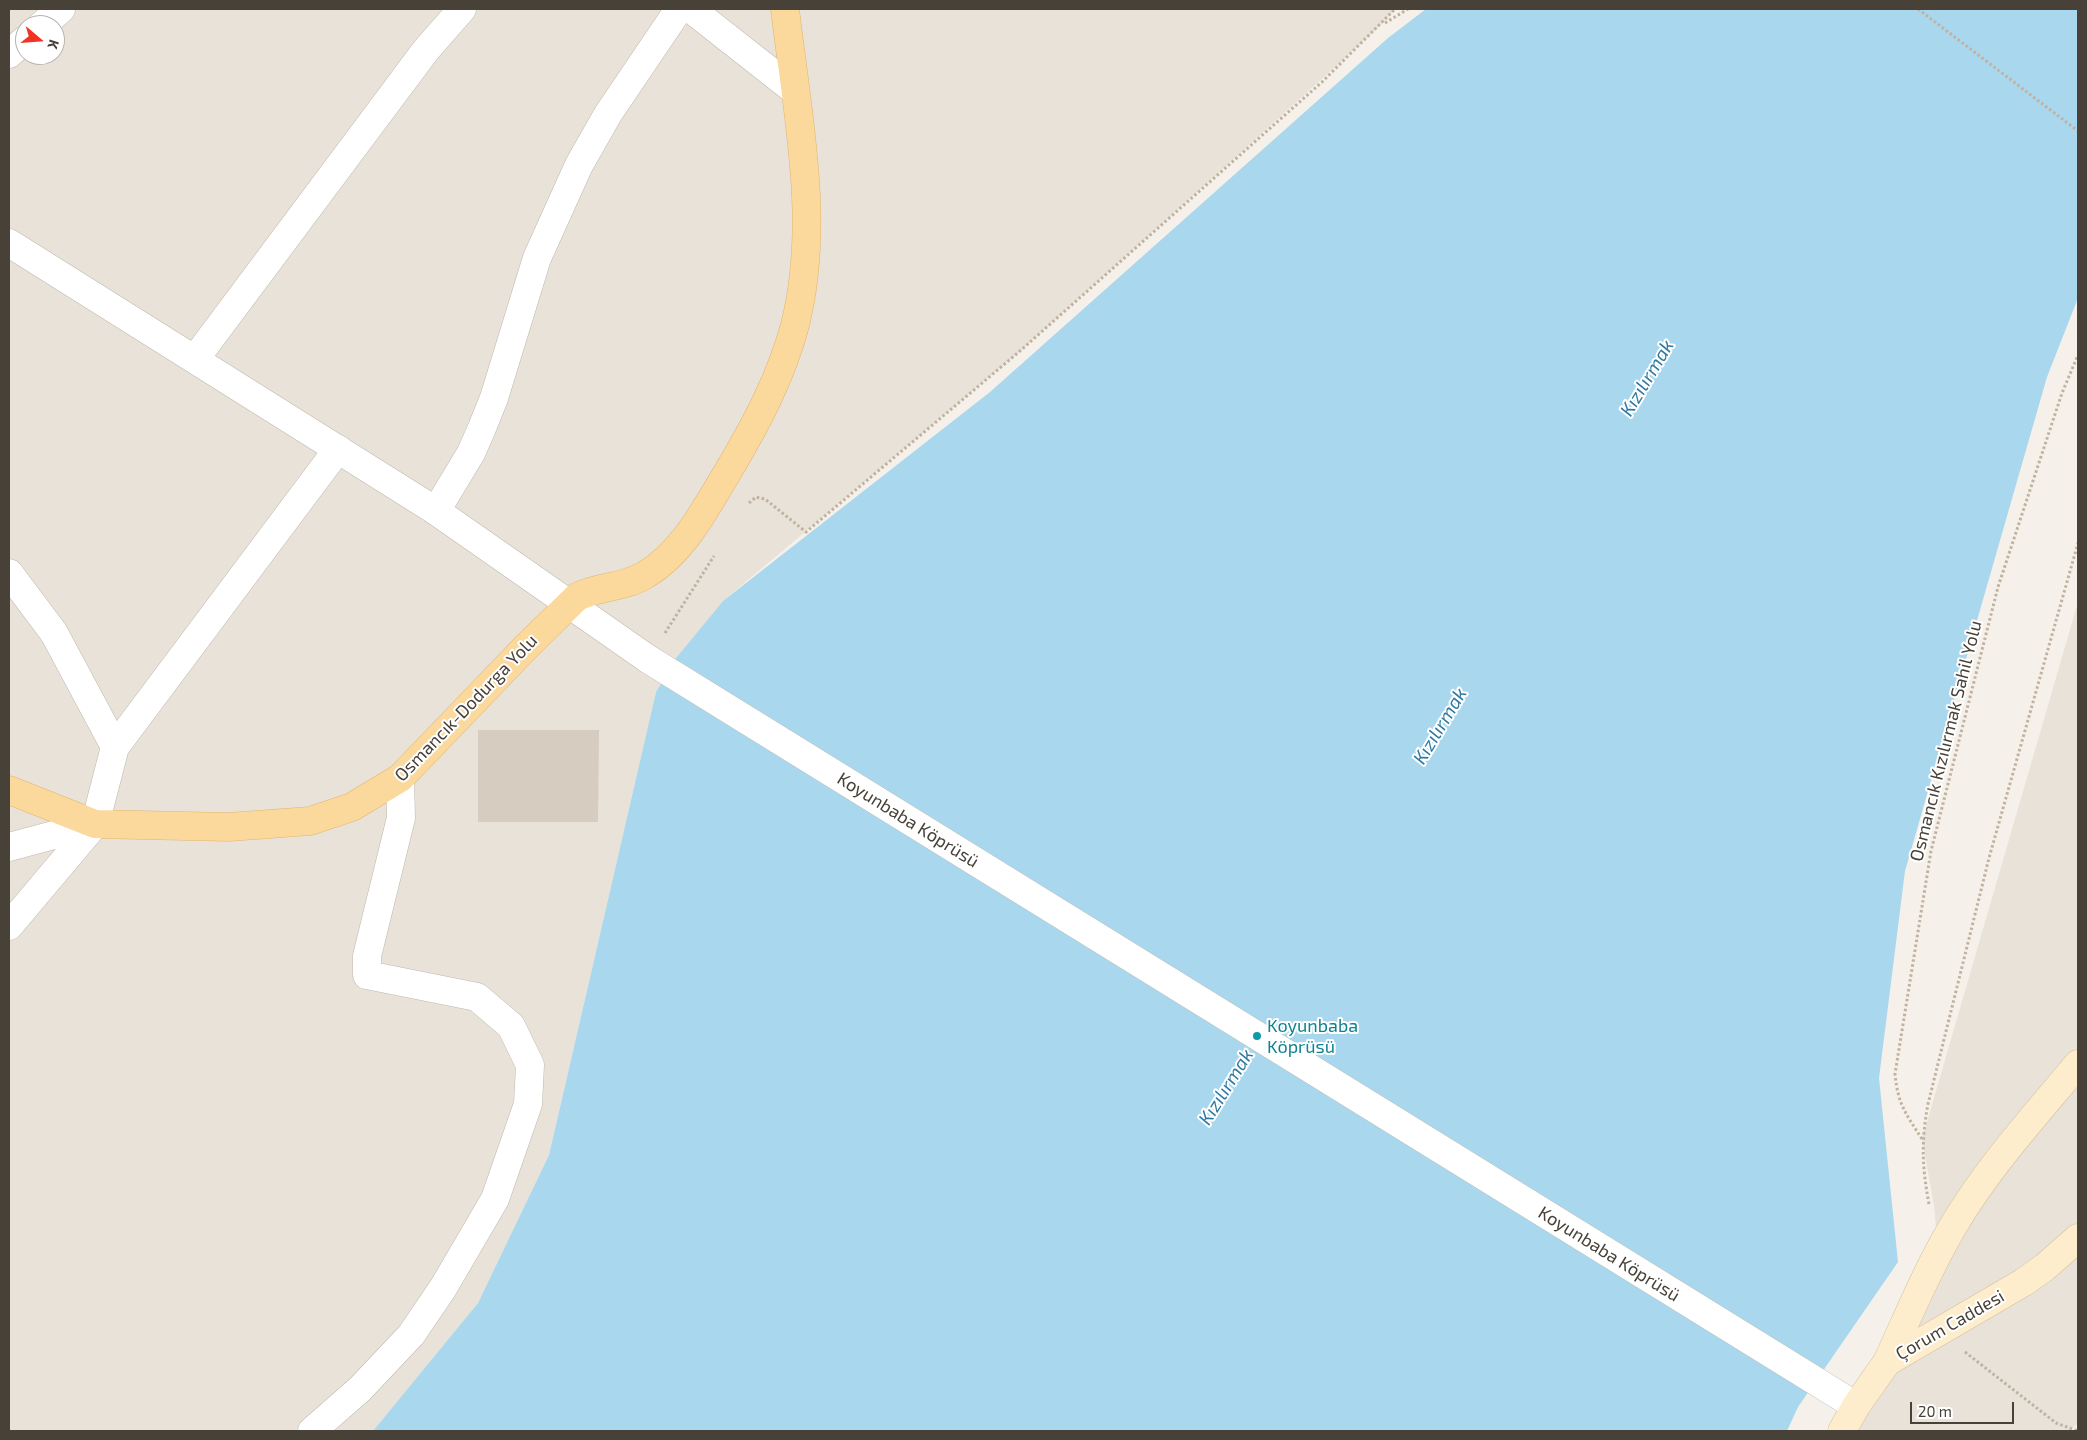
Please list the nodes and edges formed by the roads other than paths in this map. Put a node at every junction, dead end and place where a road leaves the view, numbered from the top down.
1 (462, 9) edge
2 (679, 9) edge
3 (691, 9) edge
4 (786, 9) edge
5 (794, 90) junction
6 (9, 243) edge
7 (195, 359) junction
8 (338, 449) junction
9 (436, 511) junction
10 (9, 573) edge
11 (568, 604) junction
12 (115, 748) junction
13 (400, 778) junction
14 (9, 790) edge
15 (95, 824) junction
16 (9, 847) edge
17 (9, 926) edge
18 (2078, 1064) edge
19 (2078, 1238) edge
20 (1887, 1362) junction
21 (1856, 1406) junction
22 (312, 1431) edge
23 (1842, 1431) edge

1 - 7 street
2 - 9 street
3 - 5 street
4 - 5 main road, Osmancık-Dodurga Yolu
5 - 11 main road, Osmancık-Dodurga Yolu
6 - 7 street, Koyunbaba Köprüsü
7 - 8 street, Koyunbaba Köprüsü
8 - 9 street, Koyunbaba Köprüsü
8 - 12 street
9 - 11 street, Koyunbaba Köprüsü
10 - 12 street
11 - 13 main road, Osmancık-Dodurga Yolu
11 - 21 street, Koyunbaba Köprüsü
12 - 15 street
13 - 15 main road, Osmancık-Dodurga Yolu
13 - 22 street
14 - 15 main road, Osmancık-Dodurga Yolu
15 - 16 street
15 - 17 street
18 - 20 main road
19 - 20 main road, Çorum Caddesi
20 - 21 main road, Çorum Caddesi
21 - 23 main road, Çorum Caddesi

